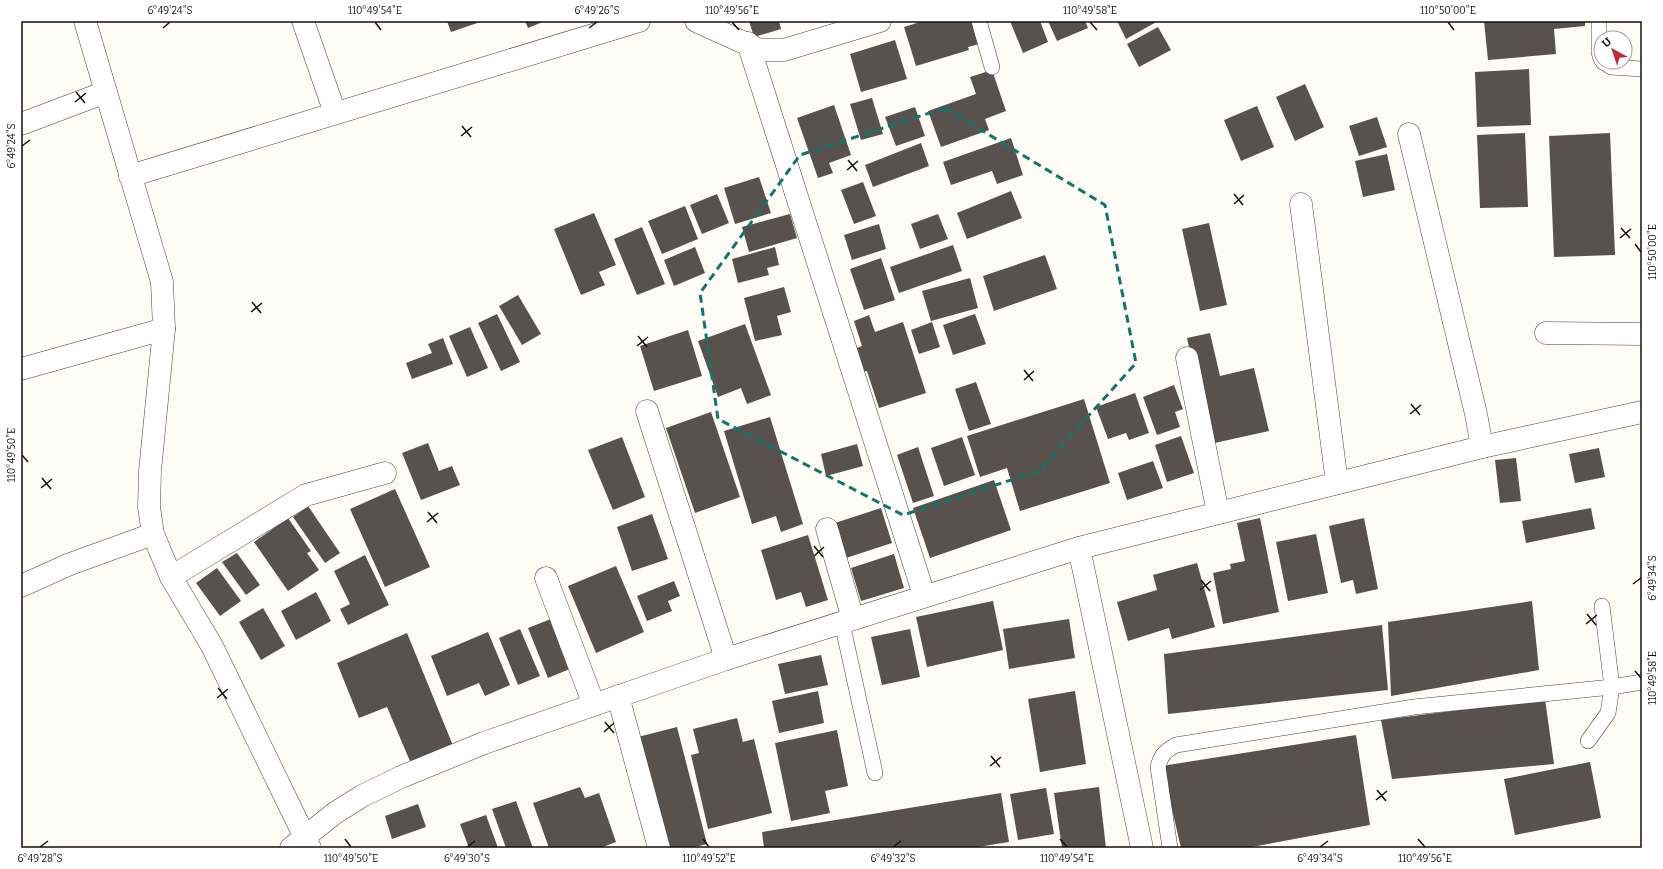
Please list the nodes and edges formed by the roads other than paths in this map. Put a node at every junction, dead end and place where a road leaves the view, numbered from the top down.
1 (85, 21) edge
2 (303, 21) edge
3 (639, 21) edge
4 (696, 21) edge
5 (880, 21) edge
6 (979, 21) edge
7 (754, 46) junction
8 (992, 67) dead end
9 (106, 92) junction
10 (335, 113) junction
11 (21, 124) edge
12 (1409, 134) dead end
13 (130, 176) junction
14 (1301, 204) dead end
15 (164, 329) junction
16 (1546, 332) dead end
17 (1642, 334) edge
18 (1187, 358) dead end
19 (21, 369) edge
20 (647, 411) dead end
21 (1642, 412) edge
22 (1482, 447) junction
23 (385, 473) dead end
24 (1336, 474) junction
25 (1218, 513) junction
26 (827, 529) dead end
27 (153, 534) junction
28 (1079, 548) junction
29 (171, 577) junction
30 (546, 578) dead end
31 (21, 586) edge
32 (924, 595) junction
33 (1602, 606) dead end
34 (847, 621) junction
35 (726, 658) junction
36 (1642, 682) edge
37 (1612, 687) junction
38 (618, 696) junction
39 (594, 705) junction
40 (1588, 741) dead end
41 (875, 774) dead end
42 (302, 844) edge
43 (659, 848) edge
44 (1142, 848) edge
45 (1170, 848) edge

1 - 9 street
2 - 10 street
3 - 10 street
4 - 7 street
5 - 7 street
6 - 8 lane
7 - 32 street
9 - 11 street
9 - 13 street
10 - 13 street
12 - 22 street
13 - 15 street
14 - 24 street
15 - 19 street
15 - 27 street
16 - 17 street
18 - 25 street
20 - 35 street
21 - 22 street
22 - 24 street
23 - 29 street
24 - 25 street
25 - 28 street
26 - 34 street
27 - 29 street
27 - 31 street
28 - 32 street
28 - 44 street
29 - 42 street
30 - 39 street
32 - 34 street
33 - 37 lane
34 - 35 street
34 - 41 lane
35 - 38 street
36 - 37 lane
37 - 40 lane
37 - 45 lane
38 - 39 street
38 - 43 street
39 - 42 street

